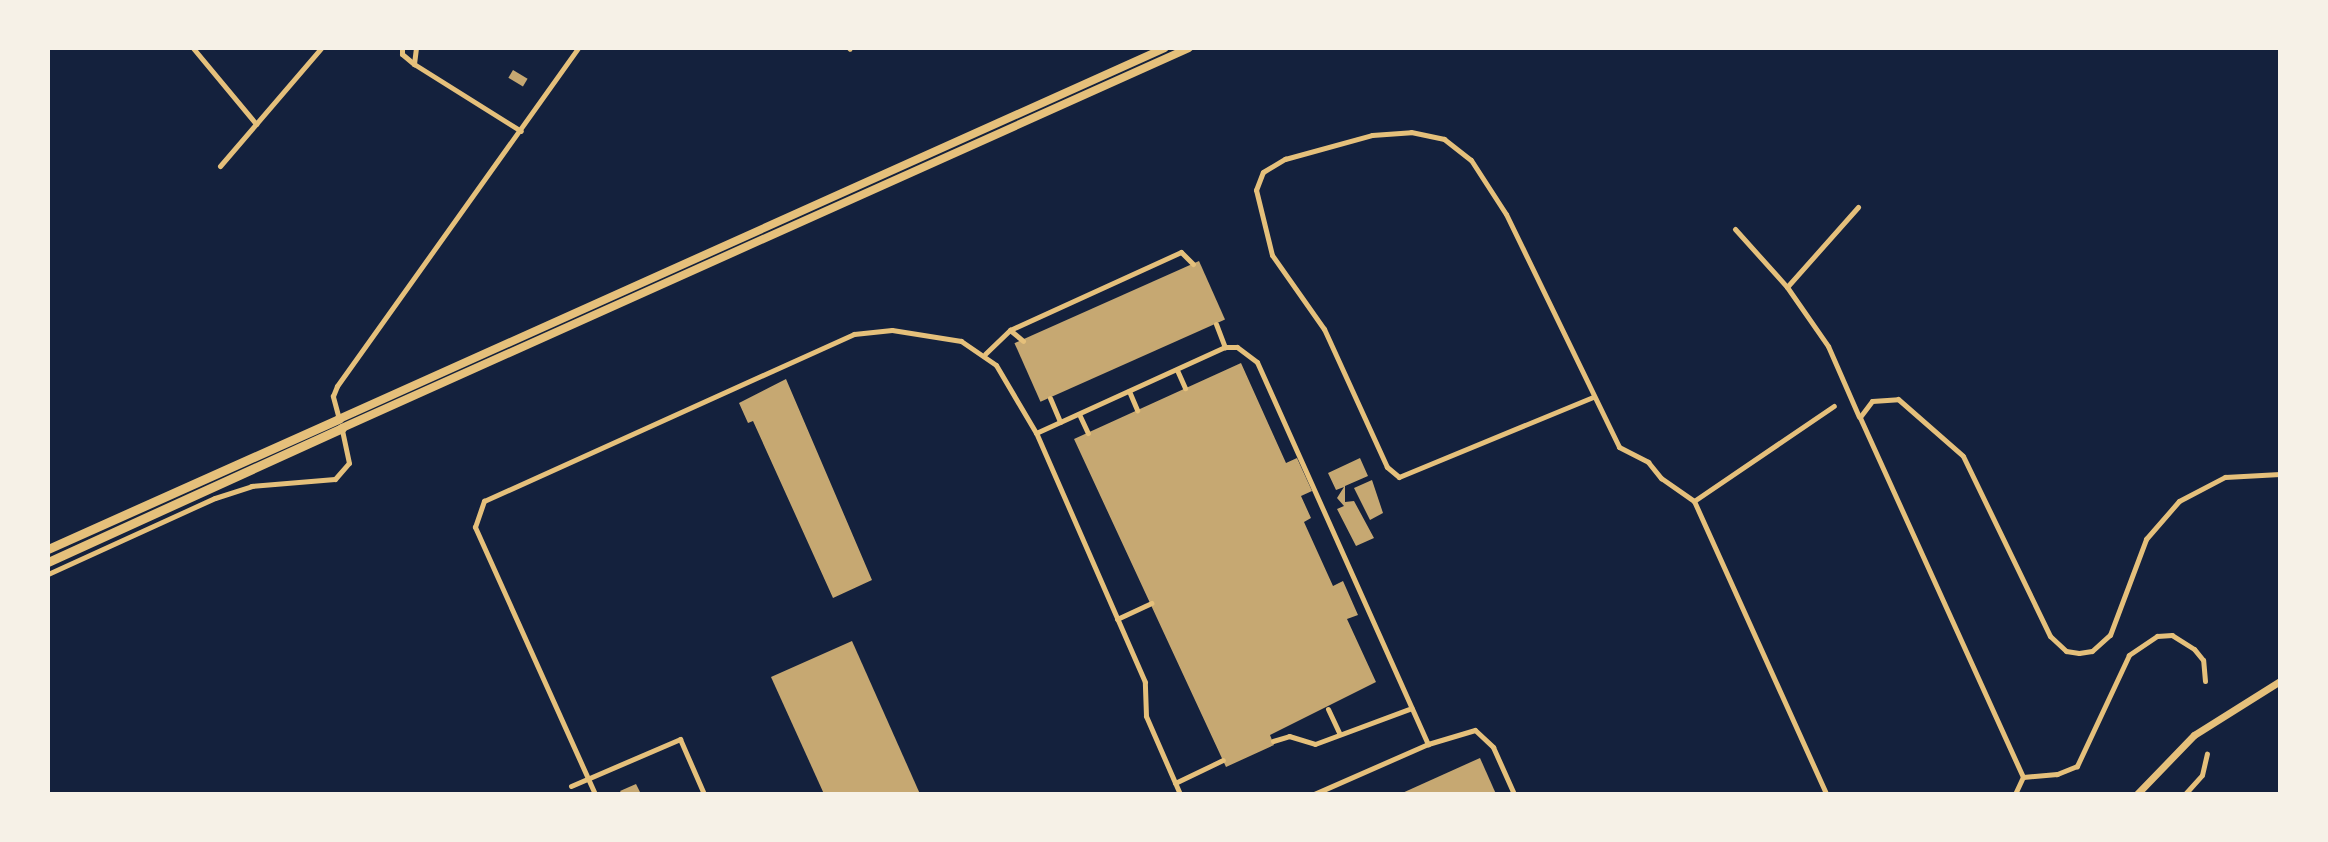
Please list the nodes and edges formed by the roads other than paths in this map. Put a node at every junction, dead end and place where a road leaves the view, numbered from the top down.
1 (193, 48) edge
2 (321, 48) edge
3 (402, 48) edge
4 (416, 48) edge
5 (578, 48) edge
6 (1165, 48) edge
7 (1189, 48) edge
8 (414, 64) junction
9 (256, 124) junction
10 (521, 131) junction
11 (220, 166) dead end
12 (1858, 207) dead end
13 (1735, 229) dead end
14 (1193, 264) dead end
15 (1787, 287) junction
16 (1216, 324) dead end
17 (1010, 330) junction
18 (1023, 341) dead end
19 (1225, 347) junction
20 (985, 354) junction
21 (1177, 370) junction
22 (1185, 388) dead end
23 (1129, 391) junction
24 (1593, 397) junction
25 (1050, 398) dead end
26 (1834, 406) dead end
27 (1137, 410) dead end
28 (1079, 414) junction
29 (1860, 417) junction
30 (1060, 422) junction
31 (341, 424) junction
32 (1036, 433) junction
33 (1088, 433) dead end
34 (2280, 474) edge
35 (1694, 501) junction
36 (48, 549) edge
37 (48, 562) edge
38 (48, 574) edge
39 (1152, 603) dead end
40 (1117, 619) junction
41 (2205, 681) dead end
42 (2280, 681) edge
43 (1412, 708) junction
44 (1328, 709) dead end
45 (1339, 733) junction
46 (1273, 741) dead end
47 (1428, 744) junction
48 (2207, 754) dead end
49 (1223, 760) dead end
50 (2023, 777) junction
51 (588, 778) junction
52 (1175, 783) junction
53 (571, 786) dead end
54 (595, 794) edge
55 (704, 794) edge
56 (1180, 794) edge
57 (1314, 794) edge
58 (1514, 794) edge
59 (1826, 794) edge
60 (2015, 794) edge
61 (2137, 794) edge
62 (2185, 794) edge

1 - 9 street
2 - 9 street
3 - 8 street
4 - 8 street
5 - 10 street
6 - 31 main road
7 - 31 main road
8 - 10 street
9 - 11 street
10 - 31 street
12 - 15 street
13 - 15 street
14 - 17 street
15 - 29 street
16 - 19 street
17 - 18 street
17 - 20 street
19 - 21 street
19 - 43 street
20 - 32 street
20 - 51 street
21 - 22 street
21 - 23 street
23 - 27 street
23 - 28 street
24 - 24 street
24 - 35 street
25 - 30 street
26 - 35 street
28 - 30 street
28 - 33 street
29 - 34 street
29 - 50 street
30 - 32 street
31 - 36 highway
31 - 37 highway
31 - 38 street
32 - 40 street
35 - 59 street
39 - 40 street
40 - 52 street
41 - 50 street
42 - 61 main road
43 - 45 street
43 - 47 street
44 - 45 street
45 - 46 street
47 - 57 street
47 - 58 street
48 - 62 street
49 - 52 street
50 - 60 street
51 - 53 street
51 - 54 street
51 - 55 street
52 - 56 street

